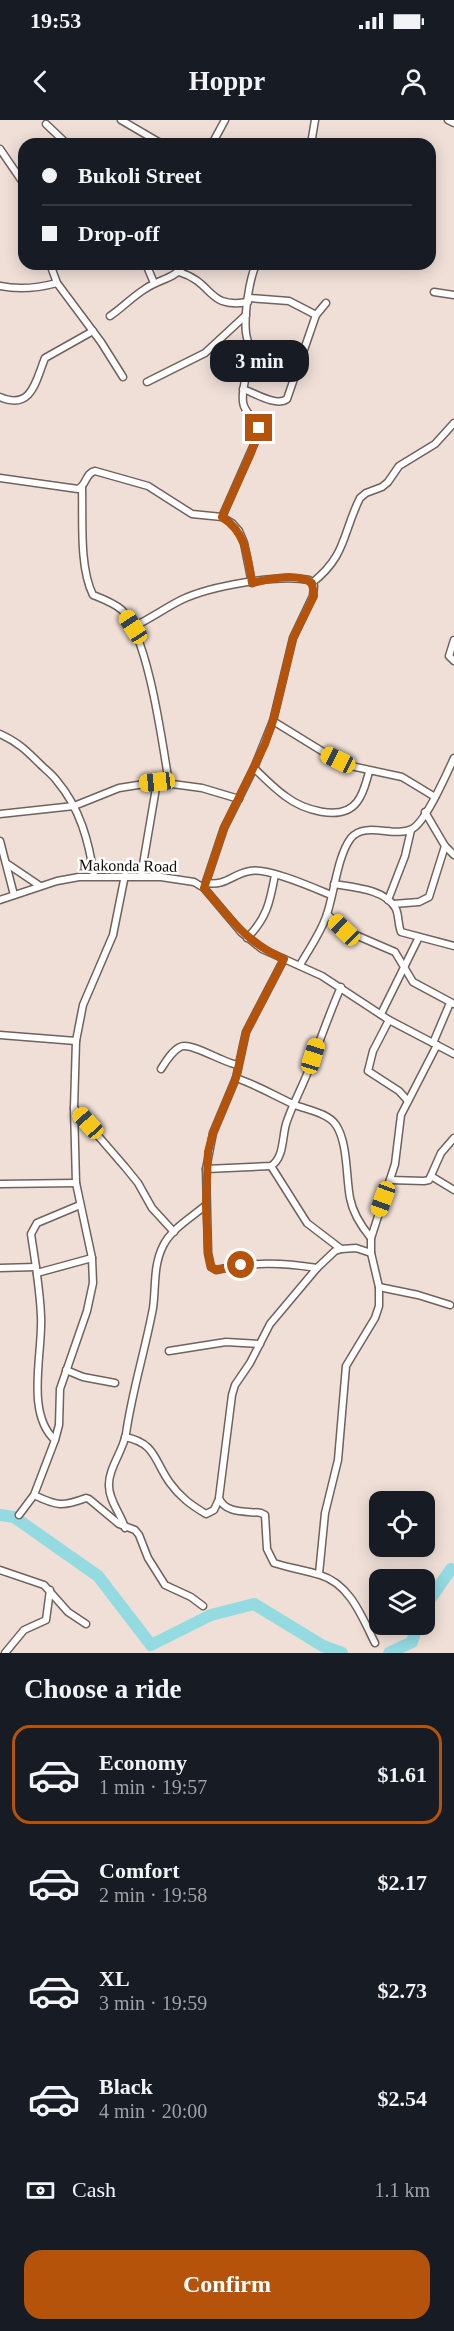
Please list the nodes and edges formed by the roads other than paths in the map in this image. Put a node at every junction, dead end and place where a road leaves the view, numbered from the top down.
1 (121, 120) edge
2 (135, 120) edge
3 (225, 120) edge
4 (315, 120) edge
5 (448, 120) edge
6 (454, 123) edge
7 (46, 124) dead end
8 (131, 127) junction
9 (61, 138) edge
10 (151, 138) edge
11 (215, 138) edge
12 (312, 138) edge
13 (0, 148) edge
14 (18, 175) edge
15 (52, 270) edge
16 (149, 270) edge
17 (255, 270) edge
18 (179, 272) joint
19 (57, 283) junction
20 (154, 283) junction
21 (0, 286) edge
22 (434, 292) dead end
23 (454, 294) edge
24 (248, 300) junction
25 (326, 303) dead end
26 (246, 315) junction
27 (316, 315) junction
28 (110, 316) dead end
29 (93, 331) junction
30 (123, 376) dead end
31 (147, 382) dead end
32 (243, 389) junction
33 (0, 397) edge
34 (454, 423) edge
35 (0, 478) edge
36 (82, 487) junction
37 (222, 517) junction
38 (252, 583) junction
39 (312, 583) junction
40 (133, 627) junction
41 (454, 640) edge
42 (454, 661) edge
43 (273, 721) junction
44 (0, 734) edge
45 (454, 758) edge
46 (254, 768) junction
47 (369, 772) junction
48 (157, 782) junction
49 (169, 783) junction
50 (435, 797) junction
51 (239, 799) junction
52 (74, 806) junction
53 (425, 812) junction
54 (0, 814) edge
55 (411, 830) junction
56 (0, 841) edge
57 (445, 846) junction
58 (454, 855) edge
59 (6, 863) junction
60 (125, 875) junction
61 (275, 875) junction
62 (94, 876) junction
63 (141, 876) junction
64 (334, 884) junction
65 (40, 886) junction
66 (205, 886) junction
67 (14, 895) junction
68 (331, 895) junction
69 (0, 900) edge
70 (390, 902) junction
71 (327, 914) junction
72 (247, 938) junction
73 (419, 938) junction
74 (454, 946) edge
75 (284, 959) junction
76 (300, 965) junction
77 (405, 970) junction
78 (341, 987) junction
79 (453, 1003) edge
80 (381, 1014) junction
81 (389, 1020) junction
82 (0, 1035) edge
83 (76, 1041) junction
84 (435, 1044) junction
85 (454, 1054) edge
86 (238, 1065) junction
87 (161, 1069) dead end
88 (236, 1078) junction
89 (408, 1101) junction
90 (292, 1104) junction
91 (74, 1108) junction
92 (454, 1138) edge
93 (271, 1166) junction
94 (206, 1169) junction
95 (431, 1176) junction
96 (390, 1180) junction
97 (0, 1184) edge
98 (76, 1184) junction
99 (454, 1190) edge
100 (80, 1205) junction
101 (206, 1205) junction
102 (174, 1232) junction
103 (371, 1238) junction
104 (341, 1249) junction
105 (371, 1252) junction
106 (92, 1258) junction
107 (0, 1268) edge
108 (317, 1268) junction
109 (36, 1270) junction
110 (379, 1287) junction
111 (450, 1305) dead end
112 (261, 1344) junction
113 (169, 1351) dead end
114 (66, 1370) junction
115 (115, 1383) dead end
116 (125, 1437) junction
117 (55, 1440) junction
118 (34, 1495) junction
119 (219, 1498) junction
120 (19, 1515) dead end
121 (125, 1528) junction
122 (0, 1570) edge
123 (319, 1574) junction
124 (50, 1590) junction
125 (203, 1606) dead end
126 (86, 1624) dead end
127 (375, 1642) dead end
128 (0, 1647) edge
129 (6, 1652) edge

1 - 8 street
2 - 8 street
3 - 11 street
4 - 12 street
5 - 6 street
7 - 9 street
8 - 10 street
13 - 14 street
15 - 19 street
16 - 20 street
17 - 24 street
18 - 20 street
18 - 24 street
19 - 21 street
19 - 29 street
20 - 28 street
22 - 23 street
24 - 26 street
24 - 27 street
25 - 27 street
26 - 31 street
26 - 32 street
27 - 32 street
29 - 30 street
29 - 33 street
32 - 37 street
34 - 39 street
35 - 36 street
36 - 37 street
36 - 40 street
37 - 38 street
38 - 39 street
38 - 40 street
39 - 43 street
40 - 49 street
41 - 42 street
43 - 46 street
43 - 47 street
44 - 52 street
45 - 50 street
46 - 47 street
46 - 51 street
47 - 50 street
48 - 49 street
48 - 52 street
48 - 63 street
49 - 51 street
50 - 53 street
51 - 66 street
52 - 54 street
52 - 62 street
53 - 55 street
53 - 57 street
55 - 64 street
55 - 70 street
56 - 59 street
57 - 58 street
57 - 70 street
59 - 65 street
59 - 67 street
60 - 62 street, Makonda Road
60 - 63 street, Makonda Road
60 - 83 street
61 - 66 street
61 - 68 street
61 - 72 street
62 - 65 street, Makonda Road
63 - 66 street, Makonda Road
64 - 68 street
64 - 70 street
65 - 67 street, Makonda Road
66 - 72 street
67 - 69 street, Makonda Road
68 - 71 street
70 - 73 street
71 - 76 street
71 - 77 street
72 - 75 street
73 - 74 street
73 - 77 street
75 - 76 street
75 - 86 street
76 - 78 street
77 - 79 street
77 - 80 street
78 - 80 street
78 - 90 street
79 - 84 street
80 - 81 street
81 - 84 street
81 - 89 street
82 - 83 street
83 - 91 street
84 - 85 street
84 - 89 street
86 - 87 street
86 - 88 street
88 - 90 street
88 - 94 street
89 - 96 street
90 - 93 street
90 - 103 street
91 - 98 street
91 - 102 street
92 - 95 street
93 - 94 street
93 - 104 street
94 - 101 street
95 - 96 street
95 - 99 street
96 - 103 street
97 - 98 street
98 - 100 street
100 - 106 street
100 - 109 street
101 - 102 street
101 - 108 street
102 - 116 street
103 - 105 street
104 - 105 street
104 - 108 street
105 - 110 street
106 - 109 street
106 - 114 street
107 - 109 street
108 - 112 street
109 - 117 street
110 - 111 street
110 - 123 street
112 - 113 street
112 - 119 street
114 - 115 street
114 - 117 street
116 - 119 street
116 - 121 street
117 - 118 street
118 - 120 street
118 - 121 street
119 - 123 street
121 - 125 street
122 - 124 street
123 - 127 street
124 - 126 street
124 - 129 street
128 - 129 street

